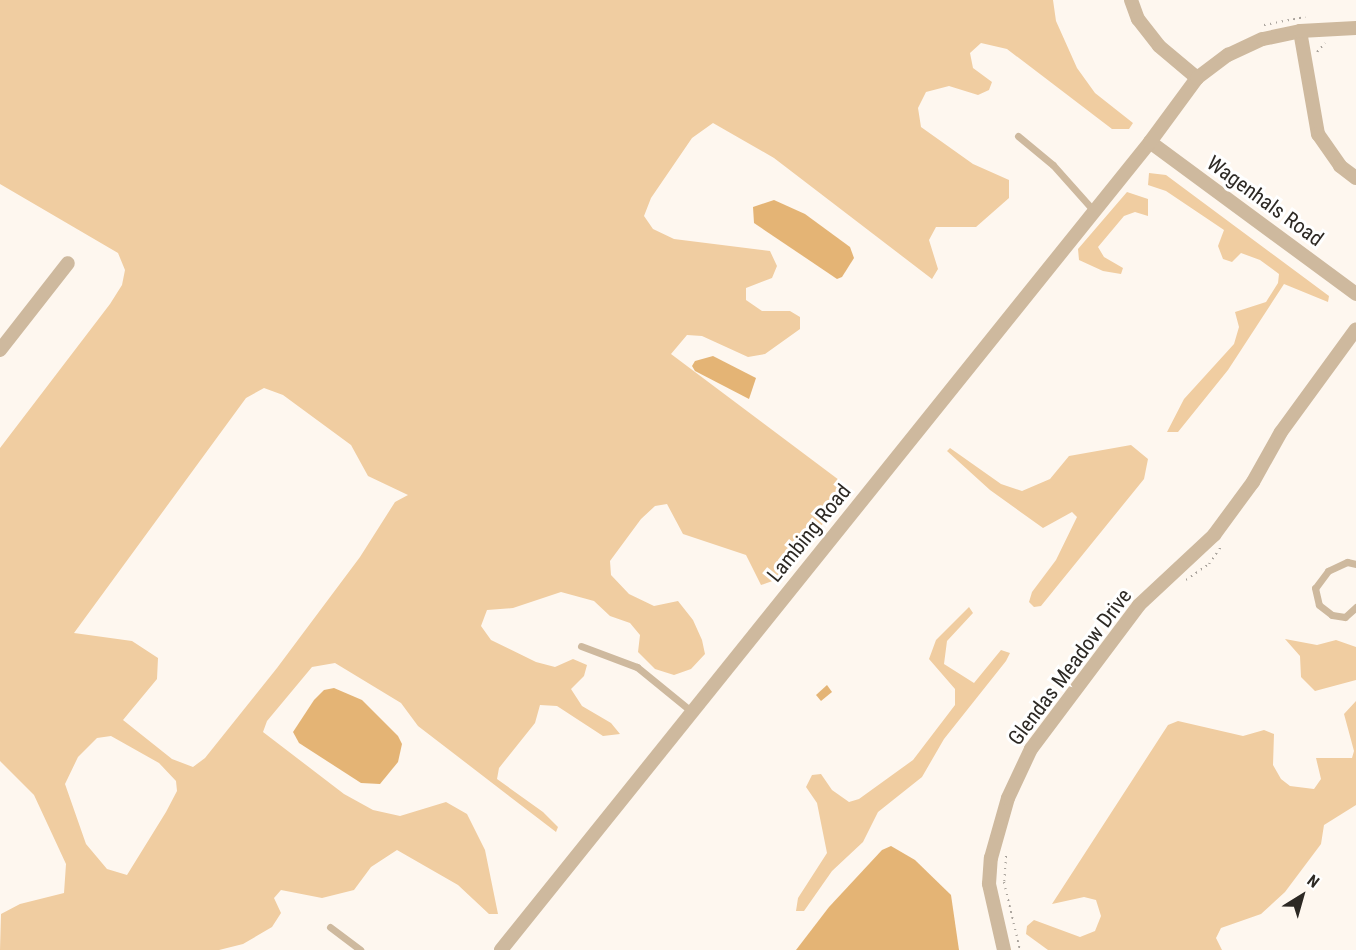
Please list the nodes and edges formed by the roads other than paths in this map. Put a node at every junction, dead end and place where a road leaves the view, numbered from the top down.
1 (1131, 0) edge
2 (1356, 28) edge
3 (1300, 31) junction
4 (1197, 78) junction
5 (1018, 136) dead end
6 (1150, 142) junction
7 (1356, 178) edge
8 (1095, 210) junction
9 (68, 263) dead end
10 (1356, 294) edge
11 (1356, 329) edge
12 (0, 350) edge
13 (1356, 564) edge
14 (1356, 607) edge
15 (581, 646) dead end
16 (691, 711) junction
17 (330, 927) dead end
18 (360, 950) edge
19 (501, 950) edge
20 (1004, 950) edge

1 - 4 street
2 - 3 street
3 - 4 street
3 - 7 street
4 - 6 street, Lambing Road
5 - 8 lane
6 - 8 street, Lambing Road
6 - 10 street, Wagenhals Road
8 - 16 street, Lambing Road
9 - 12 street
11 - 20 street, Glendas Meadow Drive
13 - 14 lane
15 - 16 lane
16 - 19 street, Lambing Road
17 - 18 lane

